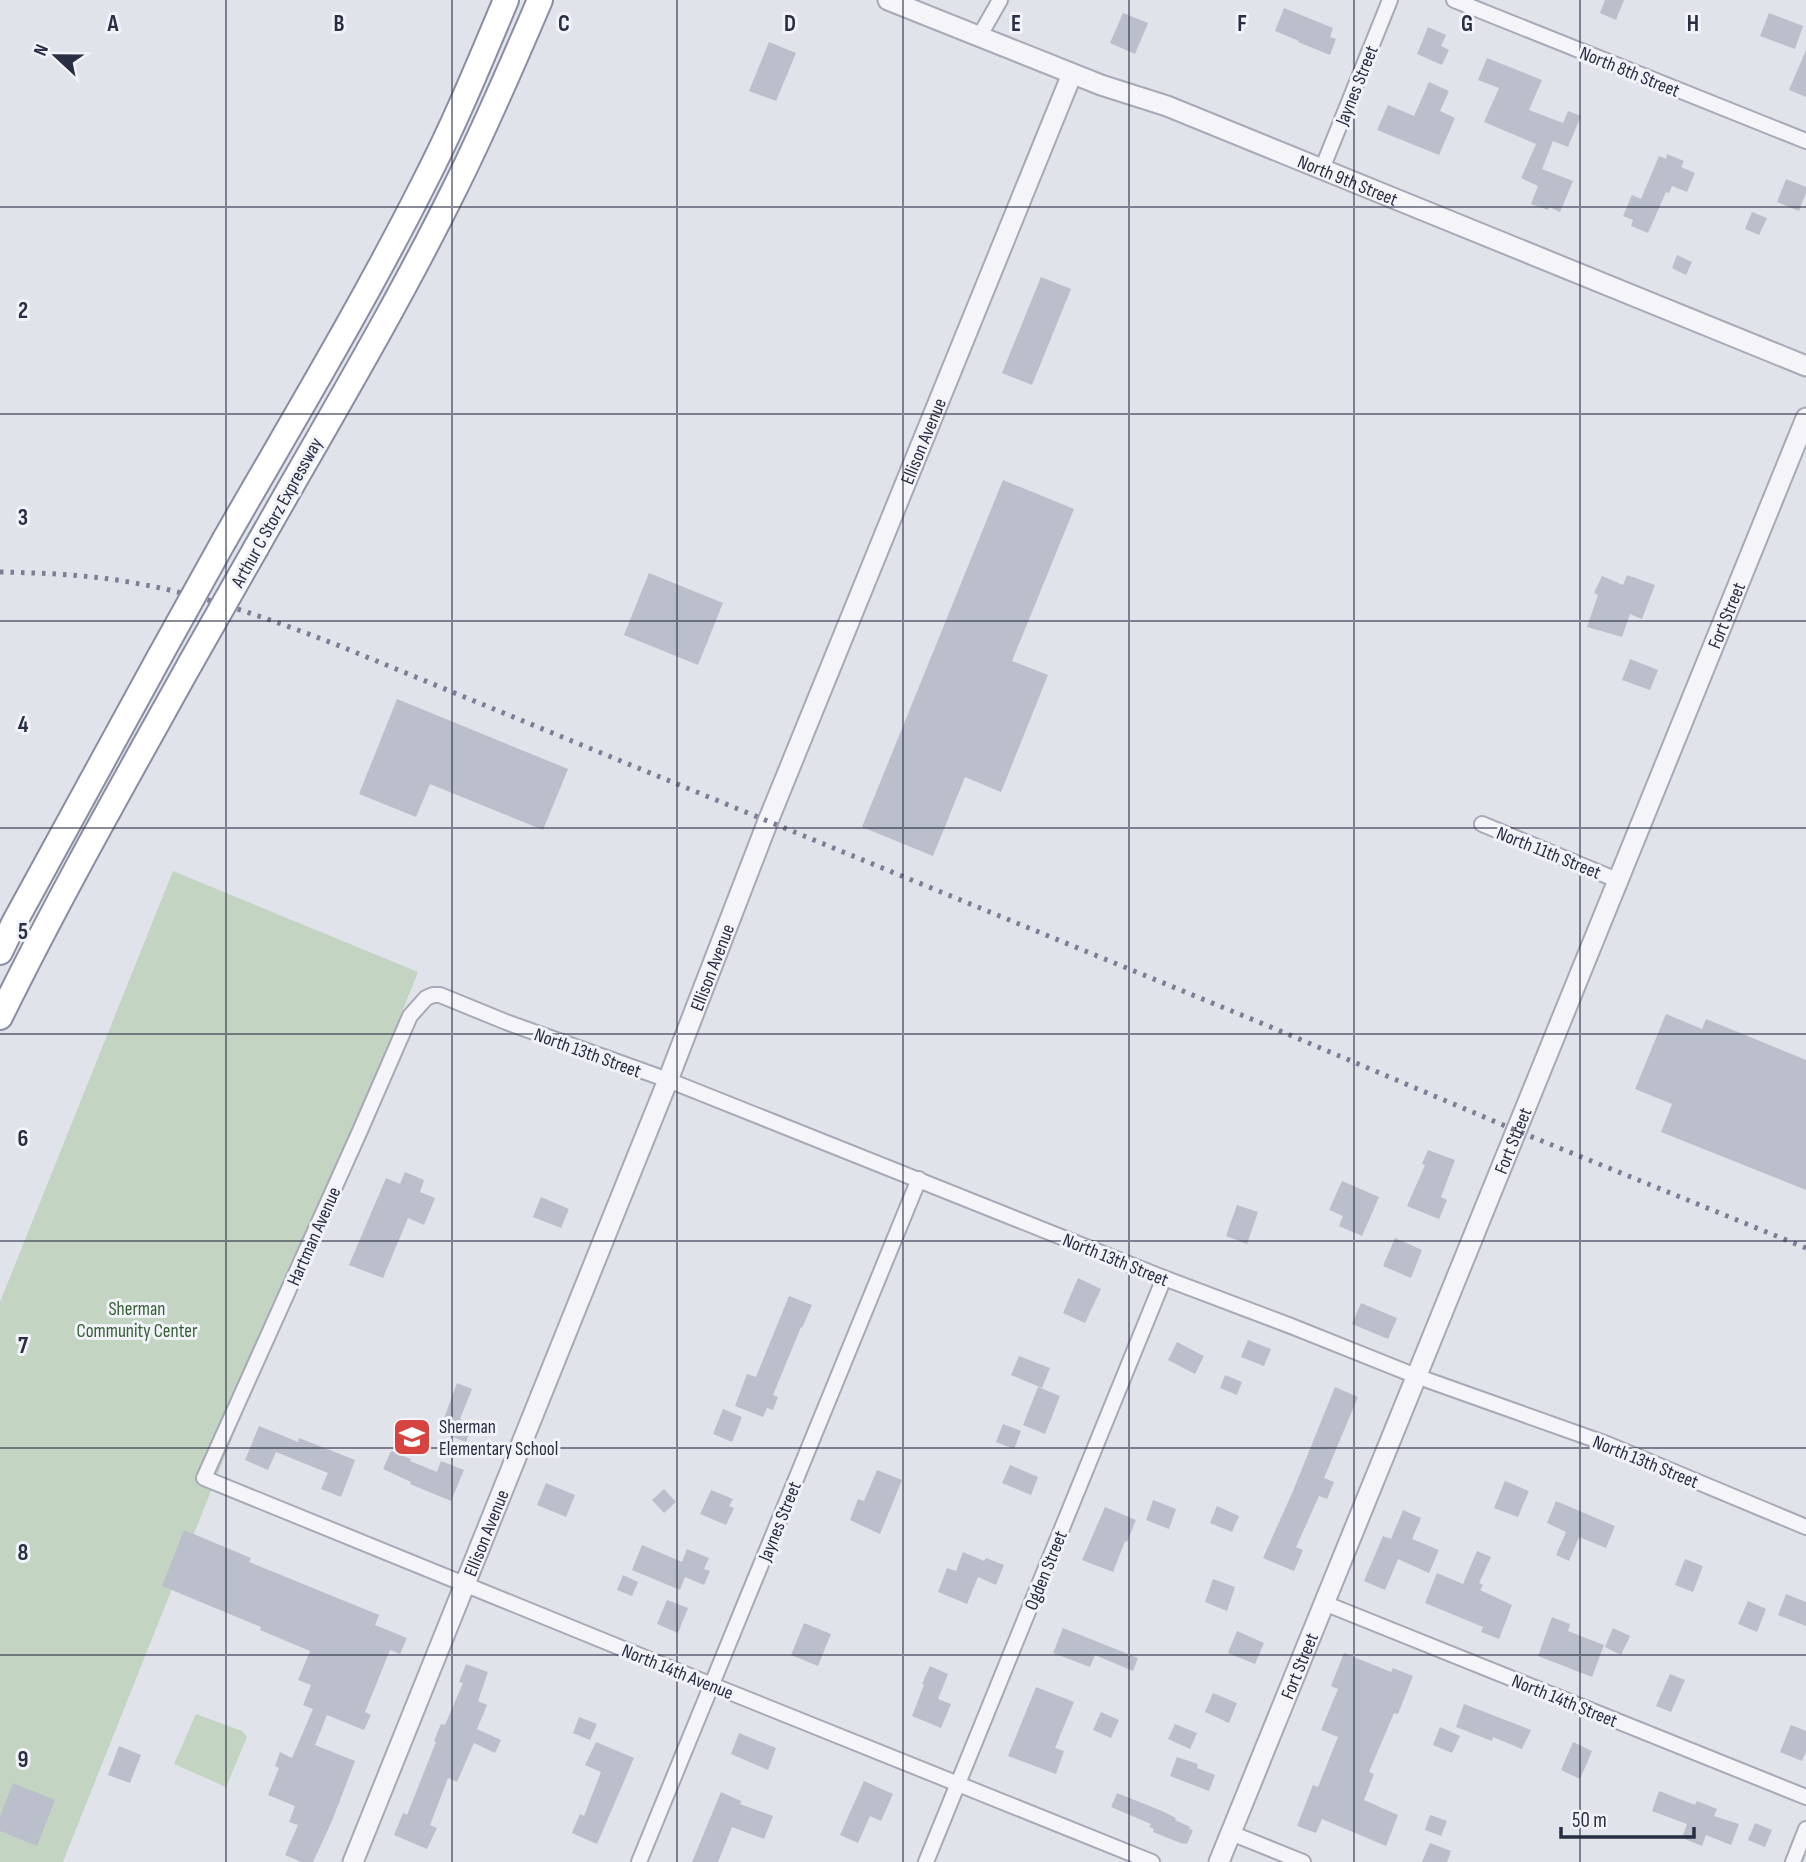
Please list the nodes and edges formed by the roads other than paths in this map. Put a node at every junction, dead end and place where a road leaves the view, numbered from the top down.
1 (506, 0) edge
2 (540, 0) edge
3 (888, 0) edge
4 (1000, 0) edge
5 (1390, 0) edge
6 (1454, 0) edge
7 (979, 37) junction
8 (1072, 74) junction
9 (1806, 141) edge
10 (1322, 169) junction
11 (1806, 366) edge
12 (1806, 418) edge
13 (1482, 824) dead end
14 (1617, 880) junction
15 (0, 952) edge
16 (426, 998) joint
17 (0, 1017) edge
18 (668, 1080) junction
19 (919, 1179) junction
20 (1164, 1278) junction
21 (1416, 1376) junction
22 (204, 1478) joint
23 (1806, 1527) edge
24 (466, 1583) junction
25 (1324, 1603) junction
26 (712, 1685) junction
27 (958, 1783) junction
28 (1806, 1797) edge
29 (1806, 1829) edge
30 (1231, 1833) junction
31 (353, 1862) edge
32 (639, 1862) edge
33 (926, 1862) edge
34 (1152, 1862) edge
35 (1219, 1862) edge
36 (1303, 1862) edge
37 (1793, 1862) edge

1 - 15 highway, Arthur C Storz Expressway, bridge
2 - 17 highway, Arthur C Storz Expressway, bridge
3 - 7 street, North 9th Street
4 - 7 street
5 - 10 street, Jaynes Street
6 - 9 street, North 8th Street
7 - 8 street, North 9th Street
8 - 10 street, North 9th Street
8 - 18 street, Ellison Avenue
10 - 11 street, North 9th Street
12 - 14 street, Fort Street
13 - 14 street, North 11th Street
14 - 21 street, Fort Street
16 - 18 street, North 13th Street
16 - 22 street, Hartman Avenue
18 - 19 street, North 13th Street
18 - 24 street, Ellison Avenue
19 - 20 street, North 13th Street
19 - 26 street, Jaynes Street
20 - 21 street, North 13th Street
20 - 27 street, Ogden Street
21 - 23 street, North 13th Street
21 - 25 street, Fort Street
22 - 24 street, North 14th Avenue
24 - 26 street, North 14th Avenue
24 - 31 street, Ellison Avenue
25 - 28 street, North 14th Street
25 - 30 street, Fort Street
26 - 27 street, North 14th Avenue
26 - 32 street, Jaynes Street
27 - 33 street, Ogden Street
27 - 34 street, North 14th Avenue
29 - 37 street
30 - 35 street, Fort Street
30 - 36 street

